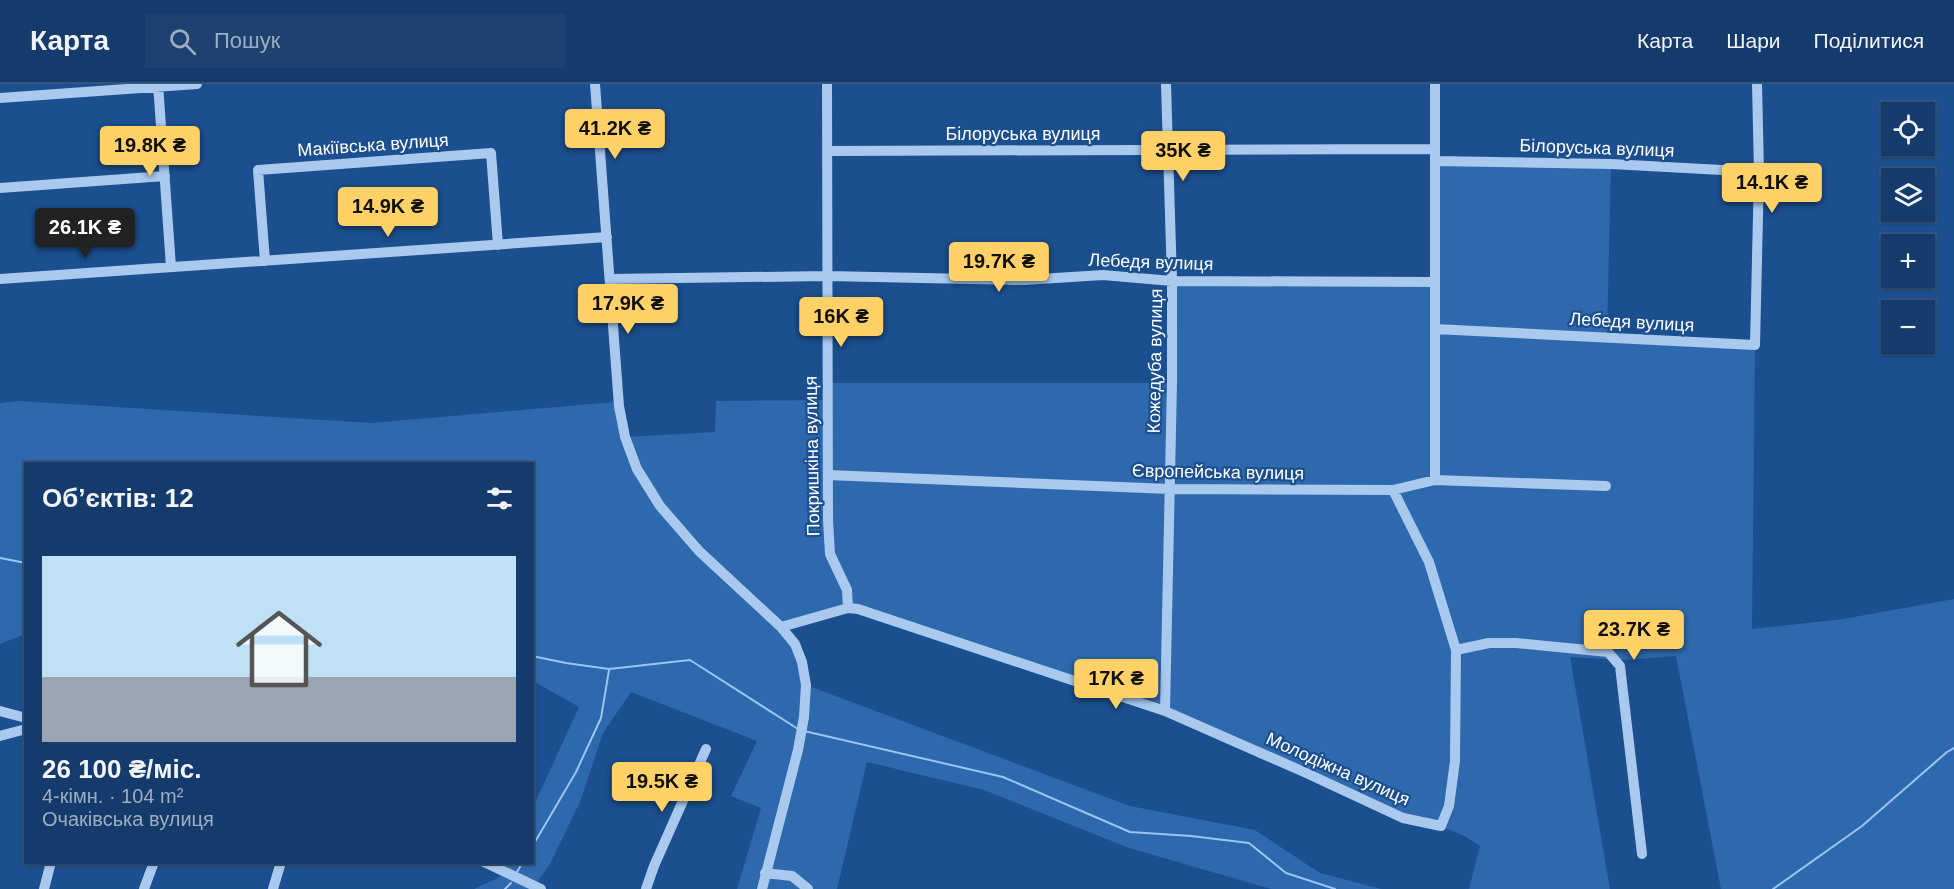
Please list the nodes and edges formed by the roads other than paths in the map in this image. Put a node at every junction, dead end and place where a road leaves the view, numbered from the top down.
1 (197, 84) edge
2 (596, 84) edge
3 (827, 84) edge
4 (1166, 84) edge
5 (1435, 84) edge
6 (1757, 84) edge
7 (158, 85) edge
8 (0, 98) edge
9 (1435, 149) junction
10 (1168, 150) junction
11 (827, 151) junction
12 (1435, 161) junction
13 (1758, 172) junction
14 (165, 176) junction
15 (0, 188) edge
16 (607, 237) junction
17 (498, 245) junction
18 (265, 261) junction
19 (171, 267) junction
20 (827, 276) junction
21 (0, 279) edge
22 (612, 279) junction
23 (1172, 281) junction
24 (1435, 282) junction
25 (1435, 329) junction
26 (828, 475) junction
27 (1435, 480) junction
28 (1606, 486) dead end
29 (1170, 489) junction
30 (1393, 490) junction
31 (848, 609) junction
32 (781, 627) junction
33 (1456, 650) junction
34 (0, 711) edge
35 (1165, 711) junction
36 (24, 717) edge
37 (24, 730) edge
38 (0, 736) edge
39 (706, 749) dead end
40 (1642, 854) dead end
41 (50, 864) edge
42 (153, 864) edge
43 (280, 864) edge
44 (488, 864) edge
45 (765, 873) junction
46 (44, 889) edge
47 (144, 889) edge
48 (273, 889) edge
49 (541, 889) edge
50 (646, 889) edge
51 (762, 889) edge
52 (808, 889) edge

1 - 7 street
2 - 16 street
3 - 11 street, Покришкіна вулиця
4 - 10 street, Кожедуба вулиця
5 - 9 street
6 - 13 street
7 - 8 street
7 - 14 street
9 - 10 street, Білоруська вулиця
9 - 12 street
10 - 11 street, Білоруська вулиця
10 - 23 street, Кожедуба вулиця
11 - 20 street, Покришкіна вулиця
12 - 13 street, Білоруська вулиця
12 - 24 street
13 - 25 street, Лебедя вулиця
14 - 15 street
14 - 19 street
16 - 17 street
16 - 22 street
17 - 18 street
17 - 18 street, Макіївська вулиця
18 - 19 street
19 - 21 street
20 - 22 street, Лебедя вулиця
20 - 23 street, Лебедя вулиця
20 - 26 street, Покришкіна вулиця
22 - 32 street
23 - 24 street, Лебедя вулиця
23 - 29 street, Кожедуба вулиця
24 - 25 street
25 - 27 street
26 - 29 street, Європейська вулиця
26 - 31 street, Покришкіна вулиця
27 - 28 street, Європейська вулиця
27 - 30 street, Європейська вулиця
29 - 30 street, Європейська вулиця
29 - 35 street, Кожедуба вулиця
30 - 33 street
31 - 32 street, Молодіжна вулиця
31 - 35 street, Молодіжна вулиця
32 - 45 street
33 - 35 street, Молодіжна вулиця
33 - 40 street
34 - 36 street
37 - 38 street
39 - 50 street
41 - 46 street
42 - 47 street
43 - 48 street
44 - 49 street
45 - 51 street
45 - 52 street

